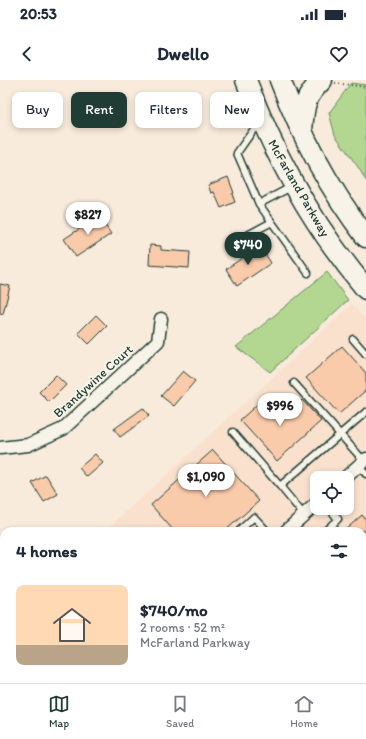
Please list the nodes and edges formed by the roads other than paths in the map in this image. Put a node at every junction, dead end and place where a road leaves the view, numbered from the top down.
1 (246, 80) edge
2 (280, 80) edge
3 (328, 82) edge
4 (251, 92) edge
5 (264, 123) edge
6 (255, 128) edge
7 (302, 131) junction
8 (294, 186) junction
9 (259, 204) junction
10 (272, 222) junction
11 (366, 237) edge
12 (238, 240) dead end
13 (308, 273) dead end
14 (363, 284) edge
15 (161, 319) dead end
16 (353, 339) dead end
17 (366, 354) edge
18 (294, 383) dead end
19 (366, 412) edge
20 (233, 432) dead end
21 (340, 434) junction
22 (0, 448) edge
23 (364, 465) edge
24 (354, 472) edge
25 (280, 486) junction
26 (310, 509) edge
27 (304, 515) junction
28 (335, 515) edge
29 (243, 527) edge
30 (263, 527) edge
31 (290, 527) edge
32 (329, 527) edge

1 - 4 main road, McFarland Parkway
2 - 7 main road
3 - 7 main road
5 - 8 main road, McFarland Parkway
6 - 9 lane
7 - 11 main road
8 - 9 lane
8 - 14 main road, McFarland Parkway
9 - 10 lane
10 - 12 lane
10 - 13 lane
15 - 22 street, Brandywine Court
16 - 17 lane
18 - 21 lane
19 - 21 lane
20 - 25 lane
21 - 23 lane
21 - 25 lane
23 - 24 street
25 - 27 lane
26 - 27 street
27 - 31 street
28 - 32 lane
29 - 30 lane

